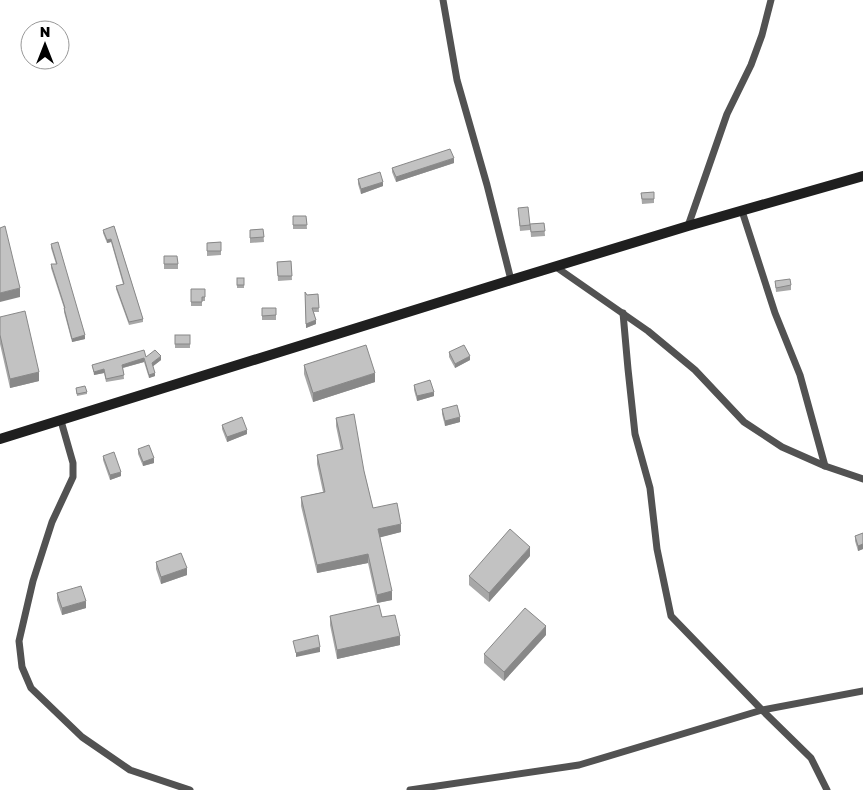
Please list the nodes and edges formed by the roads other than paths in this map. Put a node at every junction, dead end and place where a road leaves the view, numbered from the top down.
1 (443, 0) edge
2 (771, 0) edge
3 (863, 176) edge
4 (742, 211) junction
5 (688, 226) junction
6 (556, 267) junction
7 (511, 280) junction
8 (623, 313) junction
9 (61, 420) junction
10 (0, 439) edge
11 (825, 466) junction
12 (863, 479) edge
13 (863, 691) edge
14 (762, 710) junction
15 (190, 790) edge
16 (410, 790) edge
17 (827, 790) edge

1 - 7 street
2 - 5 street
3 - 4 main road
4 - 5 main road
4 - 11 street
5 - 6 main road
6 - 7 main road
6 - 8 street
7 - 9 main road
8 - 11 street
8 - 14 street
9 - 10 main road
9 - 15 street
11 - 12 street
13 - 14 street
14 - 16 street
14 - 17 street

